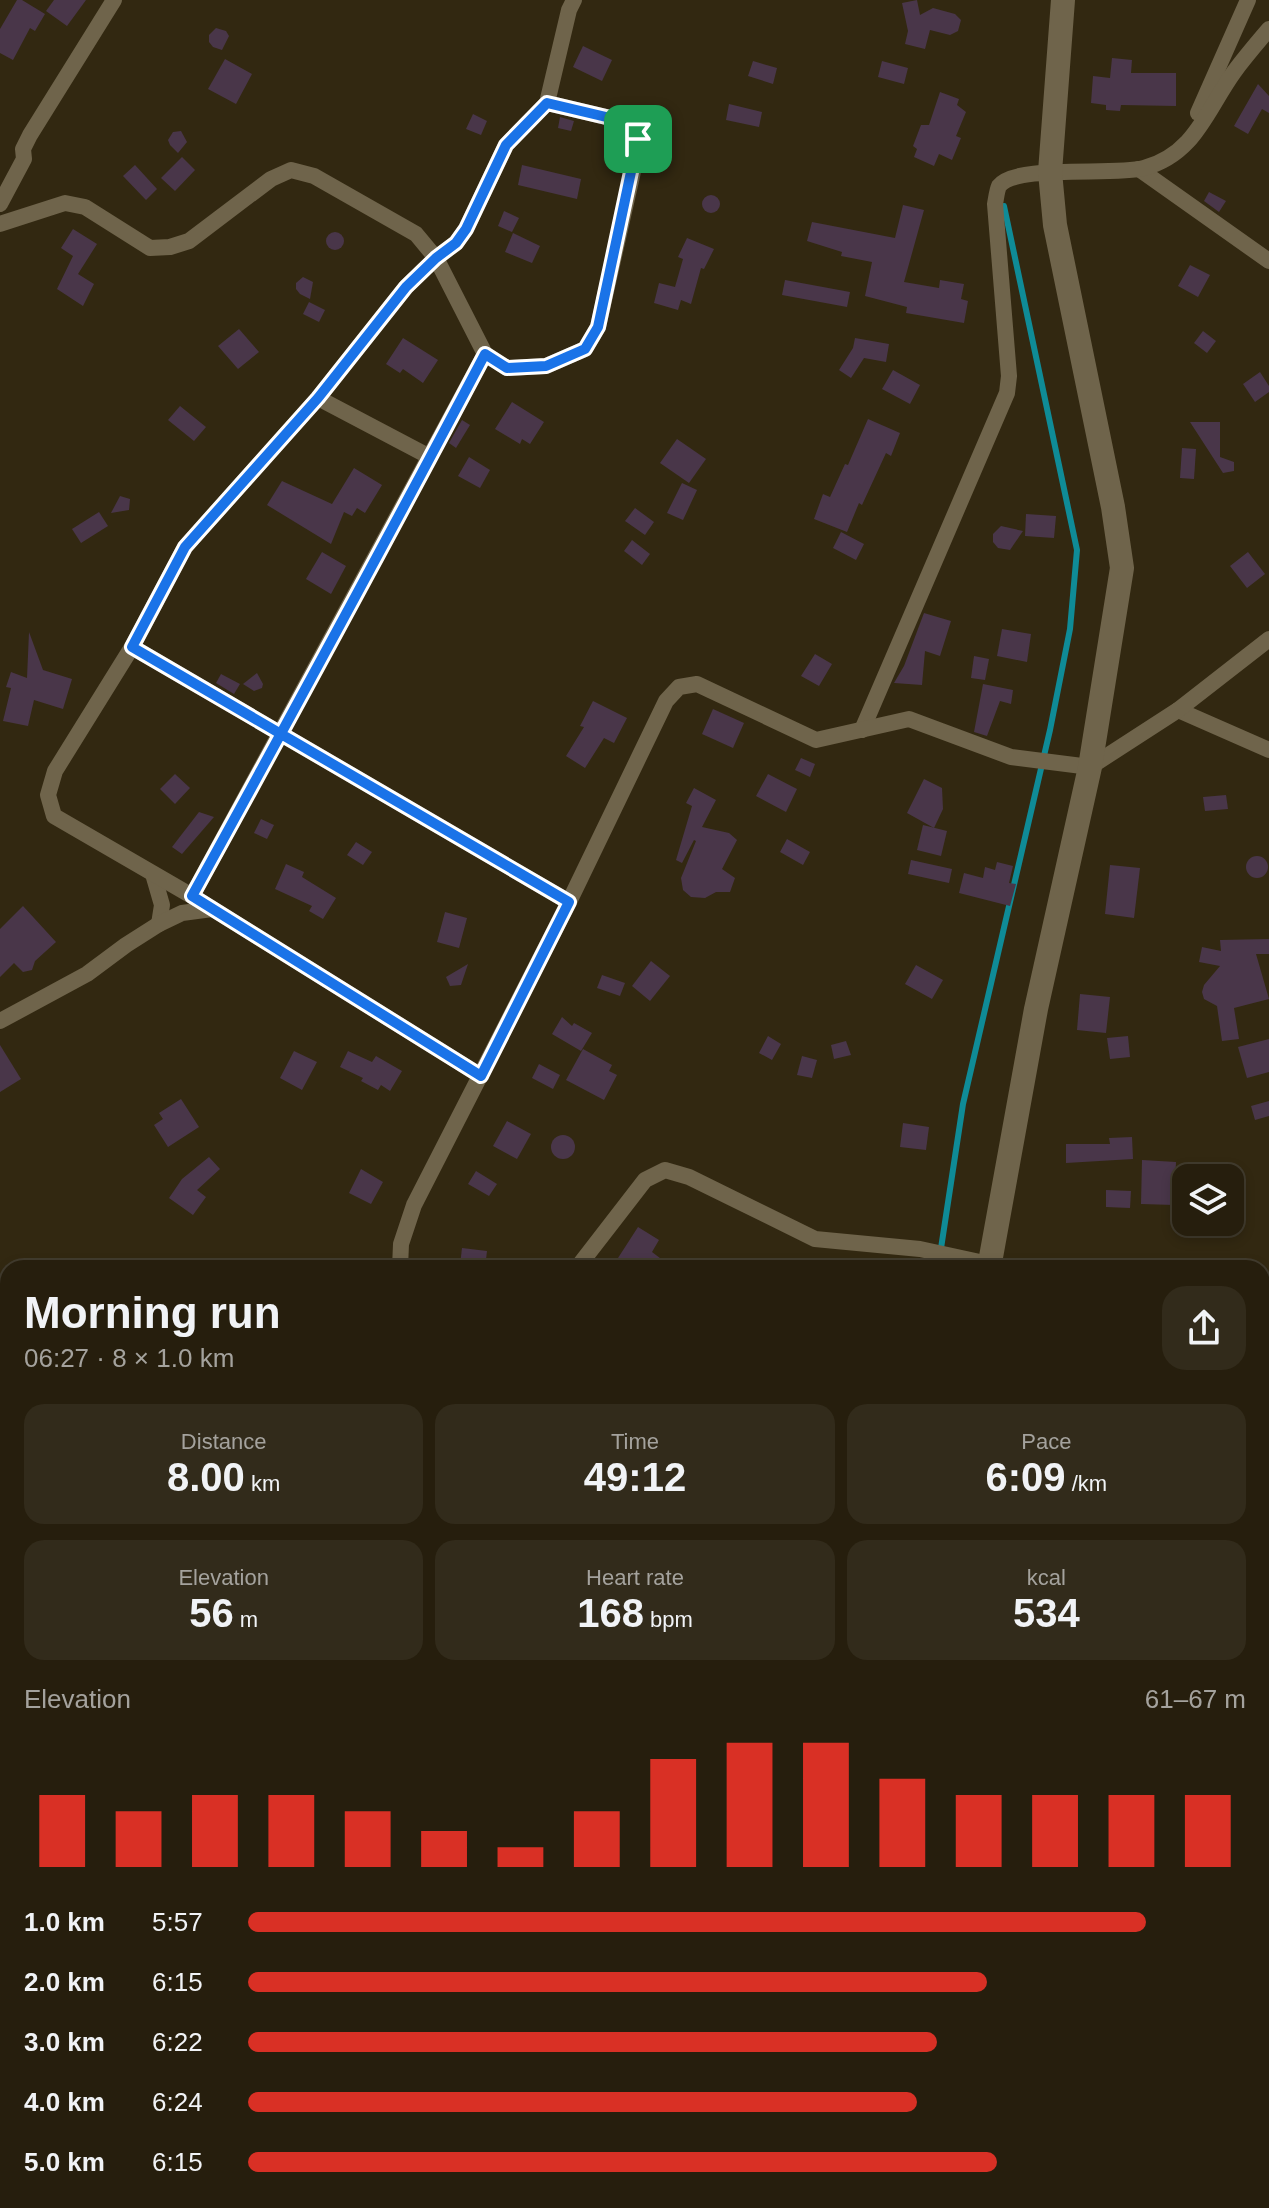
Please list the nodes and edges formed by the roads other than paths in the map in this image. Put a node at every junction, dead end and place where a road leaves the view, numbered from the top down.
1 (114, 0) edge
2 (574, 0) edge
3 (1063, 0) edge
4 (1248, 0) edge
5 (1269, 29) edge
6 (547, 103) junction
7 (1180, 151) junction
8 (1139, 169) junction
9 (1050, 172) junction
10 (0, 204) edge
11 (0, 224) edge
12 (436, 258) junction
13 (1269, 261) edge
14 (485, 354) junction
15 (318, 398) junction
16 (430, 457) junction
17 (1269, 639) edge
18 (132, 647) junction
19 (1178, 710) junction
20 (862, 730) junction
21 (281, 735) junction
22 (1269, 750) edge
23 (1090, 767) junction
24 (153, 874) junction
25 (192, 896) junction
26 (569, 902) junction
27 (212, 909) junction
28 (159, 924) junction
29 (0, 1021) edge
30 (481, 1076) junction
31 (400, 1260) edge
32 (583, 1260) edge
33 (965, 1260) edge
34 (990, 1260) edge

1 - 10 street
2 - 6 street
3 - 9 street
4 - 7 street
5 - 7 street
6 - 12 street
6 - 14 street
7 - 8 street
8 - 9 street
8 - 13 street
9 - 20 street
9 - 23 street
11 - 12 street
12 - 14 street
12 - 15 street
14 - 16 street
15 - 16 street
15 - 18 street
16 - 21 street
17 - 19 street
18 - 21 street
18 - 24 street
19 - 22 street
19 - 23 street
20 - 23 street
20 - 26 street
21 - 25 street
21 - 26 street
23 - 34 street
24 - 25 street
24 - 28 street
25 - 27 street
26 - 30 street
27 - 28 street
27 - 30 street
28 - 29 street
30 - 31 street
32 - 33 street

